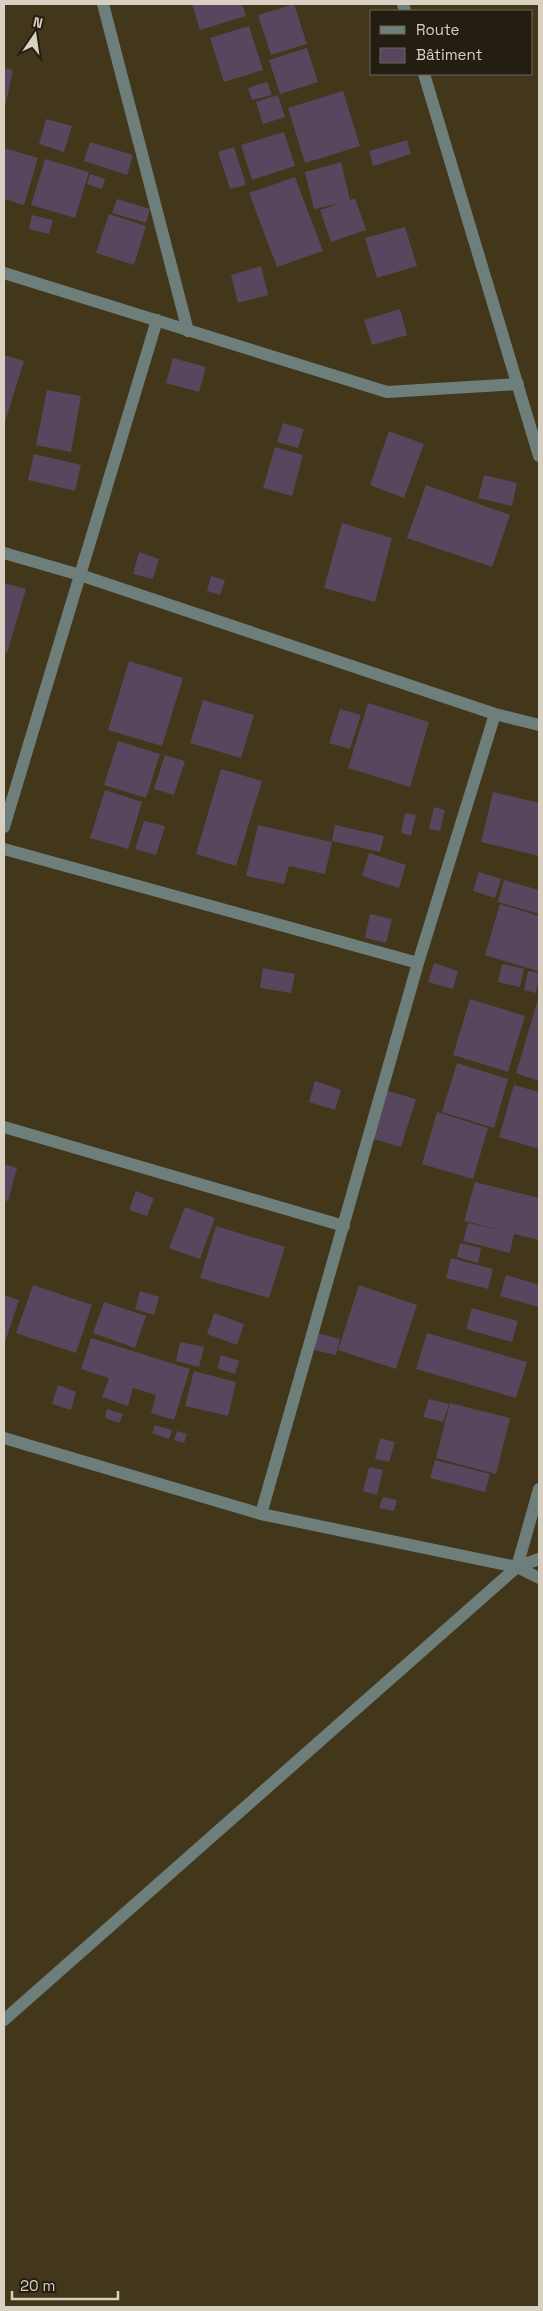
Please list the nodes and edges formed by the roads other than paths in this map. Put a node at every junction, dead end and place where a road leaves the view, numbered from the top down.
1 (102, 4) edge
2 (424, 75) edge
3 (4, 273) edge
4 (157, 320) junction
5 (188, 330) junction
6 (518, 384) junction
7 (539, 456) edge
8 (4, 554) edge
9 (80, 575) junction
10 (495, 714) junction
11 (539, 725) edge
12 (4, 827) edge
13 (4, 849) edge
14 (418, 963) junction
15 (4, 1127) edge
16 (344, 1226) junction
17 (4, 1438) edge
18 (539, 1489) edge
19 (261, 1514) junction
20 (539, 1559) edge
21 (517, 1567) junction
22 (539, 1578) edge
23 (4, 2020) edge

1 - 5 street
2 - 6 street
3 - 4 street
4 - 5 street
4 - 9 street
5 - 6 street
6 - 7 street
8 - 9 street
9 - 10 street
9 - 12 street
10 - 11 street
10 - 14 street
13 - 14 street
14 - 16 street
15 - 16 street
16 - 19 street
17 - 19 street
18 - 21 street
19 - 21 street
20 - 21 street
21 - 22 street
21 - 23 street

